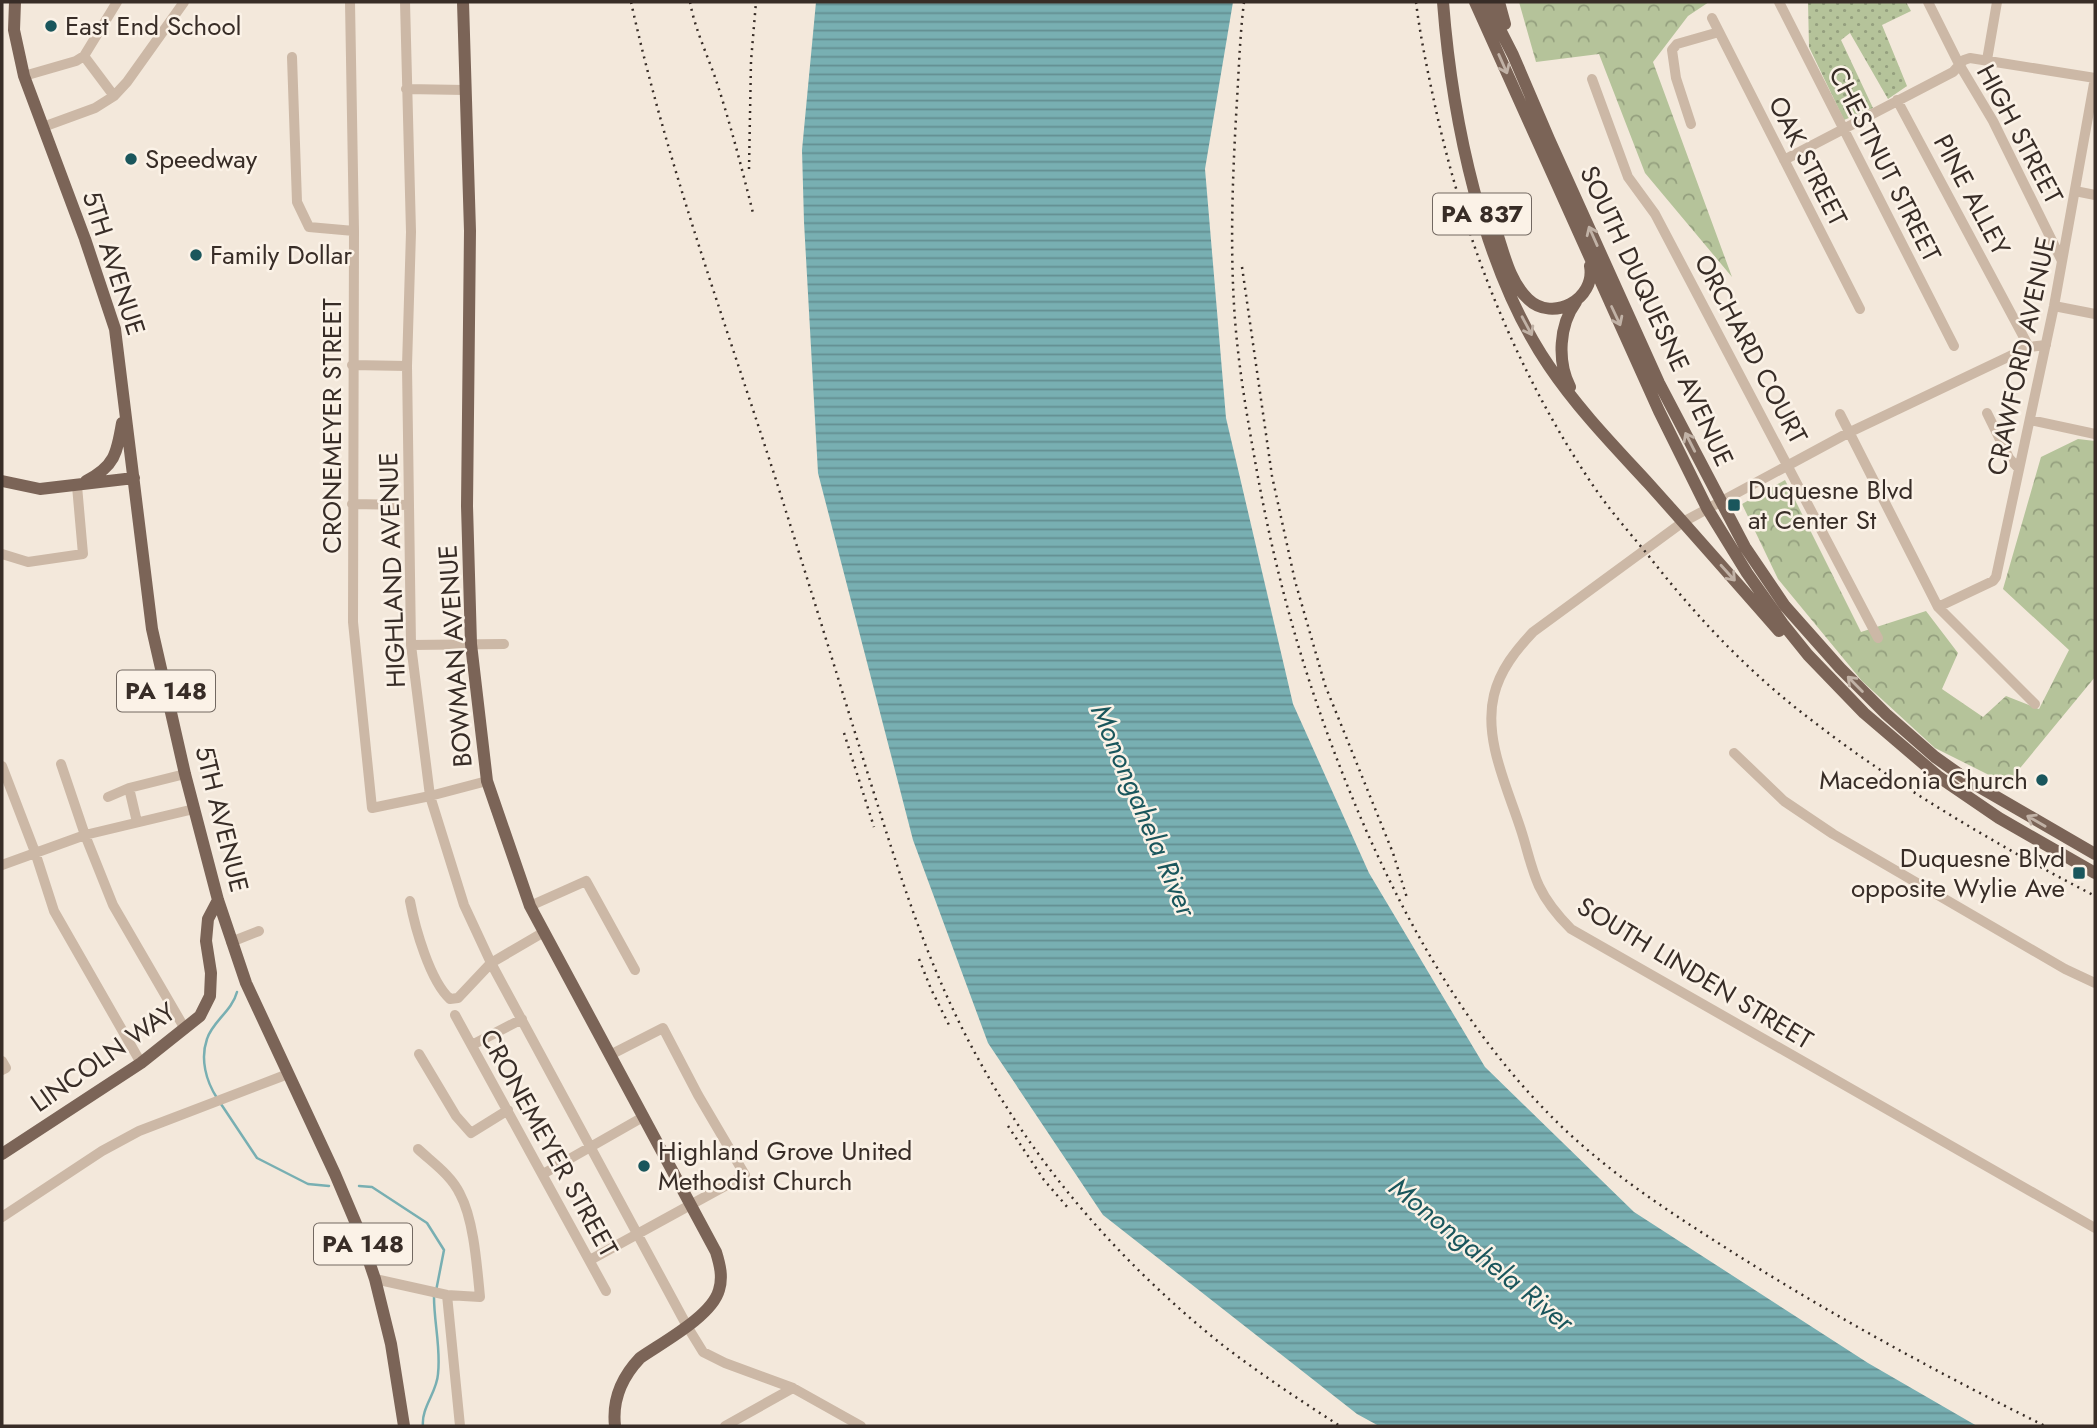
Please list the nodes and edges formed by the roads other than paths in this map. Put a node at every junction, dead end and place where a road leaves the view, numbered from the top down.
1 (15, 2) edge
2 (117, 2) edge
3 (184, 2) edge
4 (349, 2) edge
5 (405, 2) edge
6 (463, 2) edge
7 (1443, 2) edge
8 (1450, 2) edge
9 (1475, 2) edge
10 (1486, 2) edge
11 (1499, 2) edge
12 (1779, 2) edge
13 (1928, 2) edge
14 (1997, 2) edge
15 (1712, 18) dead end
16 (1720, 32) junction
17 (1513, 55) junction
18 (84, 56) junction
19 (292, 57) dead end
20 (1987, 60) junction
21 (1959, 64) junction
22 (24, 76) junction
23 (2095, 78) edge
24 (1592, 79) dead end
25 (406, 89) junction
26 (465, 90) junction
27 (114, 96) junction
28 (1897, 100) junction
29 (1691, 124) dead end
30 (43, 127) junction
31 (1843, 128) junction
32 (1784, 160) junction
33 (2075, 191) junction
34 (2095, 195) edge
35 (354, 231) junction
36 (1587, 252) junction
37 (2062, 261) junction
38 (1576, 302) junction
39 (2054, 306) junction
40 (1860, 309) dead end
41 (2095, 314) edge
42 (2046, 345) junction
43 (1954, 346) dead end
44 (2029, 347) junction
45 (352, 365) junction
46 (407, 366) junction
47 (1579, 406) junction
48 (124, 408) junction
49 (1987, 413) dead end
50 (1840, 414) dead end
51 (2030, 420) junction
52 (1848, 433) junction
53 (2095, 434) edge
54 (1788, 464) junction
55 (2019, 469) junction
56 (134, 478) junction
57 (2, 481) edge
58 (77, 486) junction
59 (1721, 502) junction
60 (352, 504) junction
61 (409, 505) junction
62 (1707, 508) junction
63 (1682, 522) junction
64 (2, 554) edge
65 (1938, 607) junction
66 (1878, 638) dead end
67 (471, 643) junction
68 (504, 644) dead end
69 (411, 645) junction
70 (2035, 704) dead end
71 (1864, 713) junction
72 (1734, 753) dead end
73 (61, 764) dead end
74 (2, 766) edge
75 (185, 774) junction
76 (487, 781) junction
77 (129, 788) junction
78 (430, 796) junction
79 (108, 797) dead end
80 (194, 809) junction
81 (137, 822) junction
82 (85, 835) junction
83 (35, 852) junction
84 (2095, 854) edge
85 (2, 864) edge
86 (2095, 873) edge
87 (218, 900) junction
88 (410, 901) dead end
89 (530, 906) junction
90 (259, 931) dead end
91 (544, 932) junction
92 (232, 942) junction
93 (491, 963) junction
94 (635, 970) dead end
95 (2095, 983) edge
96 (455, 1015) dead end
97 (522, 1019) junction
98 (186, 1029) junction
99 (472, 1045) junction
100 (419, 1054) dead end
101 (610, 1055) junction
102 (141, 1063) junction
103 (288, 1074) junction
104 (508, 1110) junction
105 (643, 1117) junction
106 (591, 1146) junction
107 (418, 1149) dead end
108 (2, 1154) edge
109 (543, 1174) junction
110 (690, 1205) junction
111 (2, 1217) edge
112 (2095, 1228) edge
113 (636, 1233) junction
114 (590, 1260) junction
115 (375, 1279) junction
116 (607, 1291) dead end
117 (445, 1294) junction
118 (687, 1326) junction
119 (793, 1388) junction
120 (404, 1426) edge
121 (460, 1426) edge
122 (615, 1426) edge
123 (725, 1426) edge
124 (861, 1426) edge

1 - 22 main road, 5TH AVENUE / PA 148
2 - 18 street
3 - 27 street
4 - 35 street, CRONEMEYER STREET
5 - 25 street, HIGHLAND AVENUE
6 - 26 main road, BOWMAN AVENUE
7 -> 47 main road, PA 837
8 - 38 main road
9 -> 36 main road, SOUTH DUQUESNE AVENUE
10 - 17 main road
11 - 17 main road, PA 837
12 - 31 street, CHESTNUT STREET
13 - 21 street, HIGH STREET
14 - 20 street
15 - 16 street, OAK STREET
16 - 29 street
16 - 32 street, OAK STREET
59 -> 17 main road, SOUTH DUQUESNE AVENUE / PA 837
18 - 22 street
18 - 27 street
19 - 35 street
20 - 21 street
20 - 23 street
21 - 28 street
21 - 37 street, HIGH STREET
22 - 30 main road, 5TH AVENUE / PA 148
23 - 33 street, CRAWFORD AVENUE
24 - 54 street, ORCHARD COURT
25 - 26 street
25 - 46 street, HIGHLAND AVENUE
26 - 67 main road, BOWMAN AVENUE
27 - 30 street
28 - 31 street
28 - 44 street, PINE ALLEY
30 - 48 main road, 5TH AVENUE / PA 148
31 - 32 street
31 - 43 street, CHESTNUT STREET
32 - 40 street, OAK STREET
33 - 34 street
33 - 37 street, CRAWFORD AVENUE
35 - 45 street, CRONEMEYER STREET
36 - 38 main road
36 -> 62 main road, SOUTH DUQUESNE AVENUE
37 - 39 street, CRAWFORD AVENUE
38 - 47 main road
39 - 41 street
39 - 42 street, CRAWFORD AVENUE
42 - 44 street, SOUTH LINDEN STREET
42 - 51 street, CRAWFORD AVENUE
44 - 52 street, SOUTH LINDEN STREET
45 - 46 street
45 - 60 street, CRONEMEYER STREET
46 - 61 street, HIGHLAND AVENUE
47 - 63 main road, PA 837
48 - 56 main road, 5TH AVENUE / PA 148
48 - 58 main road
49 - 55 street
50 - 52 street
51 - 53 street
51 - 55 street, CRAWFORD AVENUE
52 - 54 street, SOUTH LINDEN STREET
52 - 65 street
54 - 59 street, SOUTH LINDEN STREET
54 - 66 street, ORCHARD COURT
55 - 65 street, CRAWFORD AVENUE
56 - 58 main road
56 - 75 main road, 5TH AVENUE / PA 148
57 - 58 main road
58 - 64 street
59 - 62 street, SOUTH LINDEN STREET
84 -> 59 main road, SOUTH DUQUESNE AVENUE / PA 837
60 - 61 street
60 - 78 street, CRONEMEYER STREET
61 - 69 street, HIGHLAND AVENUE
62 - 63 street, SOUTH LINDEN STREET
62 - 71 main road, SOUTH DUQUESNE AVENUE
63 -> 71 main road, PA 837
63 - 112 street, SOUTH LINDEN STREET
65 - 70 street
67 - 68 street
67 - 69 street
67 - 76 main road, BOWMAN AVENUE
69 - 78 street, HIGHLAND AVENUE
71 - 86 main road, SOUTH DUQUESNE AVENUE / PA 837
72 - 95 street
73 - 82 street
74 - 83 street
75 - 77 street
75 - 80 main road, 5TH AVENUE / PA 148
76 - 78 street
76 - 89 main road, BOWMAN AVENUE
77 - 79 street
77 - 81 street
78 - 93 street, HIGHLAND AVENUE
80 - 81 street
80 - 87 main road, 5TH AVENUE / PA 148
81 - 82 street
82 - 83 street
82 - 98 street
83 - 85 street
83 - 102 street
87 - 92 main road, 5TH AVENUE / PA 148
87 - 98 main road, LINCOLN WAY
88 - 93 street
89 - 91 main road, BOWMAN AVENUE
89 - 94 street
90 - 92 street
91 - 93 street
91 - 101 main road, BOWMAN AVENUE
92 - 103 main road, 5TH AVENUE / PA 148
93 - 97 street, HIGHLAND AVENUE
96 - 99 street, CRONEMEYER STREET
97 - 99 street
97 - 106 street, HIGHLAND AVENUE
98 - 102 main road, LINCOLN WAY
99 - 104 street, CRONEMEYER STREET
100 - 104 street
101 - 105 main road, BOWMAN AVENUE
101 - 110 street
102 - 108 main road, LINCOLN WAY
103 - 111 street
103 - 115 main road, 5TH AVENUE / PA 148
104 - 109 street, CRONEMEYER STREET
105 - 106 street
105 - 110 main road, BOWMAN AVENUE
106 - 109 street
106 - 113 street, HIGHLAND AVENUE
107 - 117 street
109 - 114 street, CRONEMEYER STREET
110 - 113 street
110 - 118 main road, BOWMAN AVENUE
113 - 114 street
113 - 118 street, HIGHLAND AVENUE
114 - 116 street, CRONEMEYER STREET
115 - 117 street
115 - 120 main road, 5TH AVENUE / PA 148
117 - 121 street
118 - 119 street, HIGHLAND AVENUE
118 - 122 main road, BOWMAN AVENUE
119 - 123 street
119 - 124 street, HIGHLAND AVENUE

